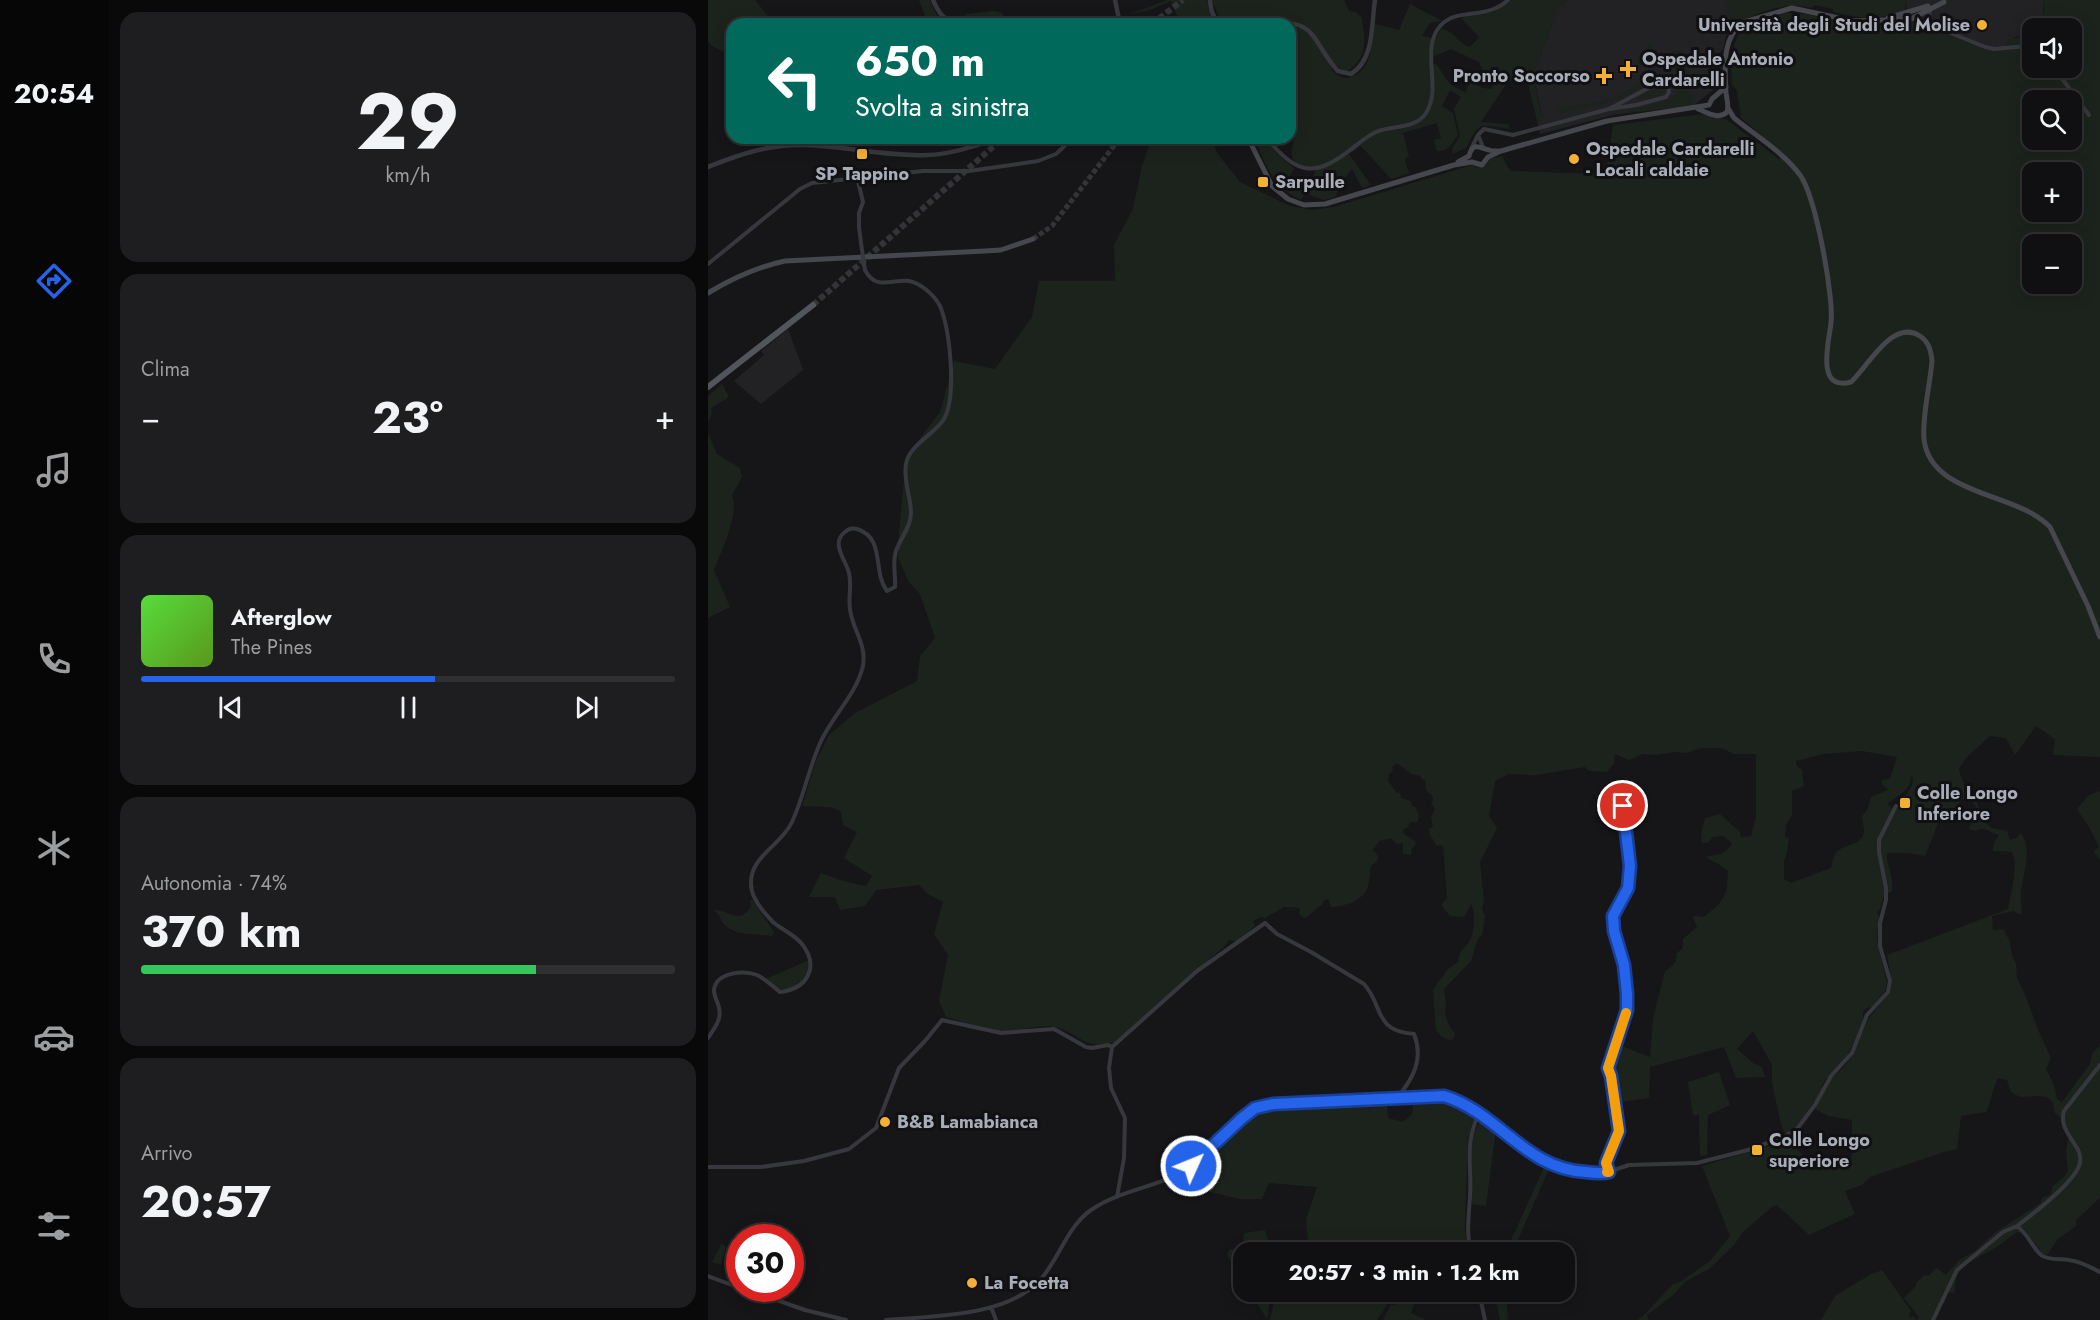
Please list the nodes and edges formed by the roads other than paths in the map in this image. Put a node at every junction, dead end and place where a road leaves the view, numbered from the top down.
1 (933, 0) edge
2 (1115, 0) edge
3 (1210, 0) edge
4 (1375, 0) edge
5 (1508, 0) edge
6 (1947, 1) edge
7 (1931, 8) junction
8 (1911, 15) junction
9 (944, 18) edge
10 (1119, 18) edge
11 (1214, 18) edge
12 (1296, 23) edge
13 (1928, 23) junction
14 (2022, 47) edge
15 (2061, 78) edge
16 (1726, 87) junction
17 (1717, 97) junction
18 (1727, 101) junction
19 (1709, 105) junction
20 (1609, 108) junction
21 (1728, 108) junction
22 (1696, 109) junction
23 (1714, 115) junction
24 (2088, 115) dead end
25 (1721, 116) junction
26 (1734, 118) junction
27 (1478, 135) junction
28 (979, 144) edge
29 (1067, 144) edge
30 (1251, 144) edge
31 (1272, 144) edge
32 (1485, 148) junction
33 (1501, 151) junction
34 (1470, 153) junction
35 (1488, 157) junction
36 (1472, 162) junction
37 (1454, 165) junction
38 (708, 167) edge
39 (857, 177) junction
40 (1033, 238) tunnel mouth
41 (708, 264) edge
42 (708, 293) edge
43 (813, 305) tunnel mouth
44 (708, 387) edge
45 (2100, 637) edge
46 (1623, 806) dead end
47 (1896, 806) dead end
48 (708, 1038) edge
49 (1112, 1047) junction
50 (2100, 1065) edge
51 (1397, 1098) junction
52 (1479, 1113) junction
53 (708, 1167) edge
54 (1609, 1172) junction
55 (1117, 1198) junction
56 (2017, 1226) junction
57 (1469, 1242) edge
58 (2100, 1272) edge
59 (708, 1276) edge
60 (726, 1283) edge
61 (782, 1302) edge
62 (1481, 1302) edge
63 (991, 1307) junction
64 (846, 1320) edge
65 (886, 1320) edge
66 (996, 1320) edge
67 (1485, 1320) edge
68 (1933, 1320) edge

1 - 9 street
2 - 10 street
3 - 11 street
4 - 12 street
5 - 31 street
6 - 7 main road
6 - 8 main road
7 - 8 main road
7 - 13 street
8 - 13 street
8 - 16 main road
13 - 14 street
15 - 24 street
16 - 17 main road
16 - 18 main road
17 - 18 main road
17 - 19 main road
18 - 21 main road
19 - 22 main road
19 - 23 main road
20 - 20 street
20 - 27 street
21 - 25 main road
21 - 26 main road
22 - 23 main road
22 - 33 main road
23 - 25 main road
25 - 26 main road
26 - 45 main road
27 - 32 street
27 - 34 street
28 - 38 street
29 - 39 street
30 - 37 main road
32 - 33 main road
32 - 34 main road
32 - 35 main road
33 - 35 main road
34 - 36 main road
34 - 37 main road
35 - 36 main road
36 - 37 main road
39 - 41 street
39 - 48 street, bridge
40 - 42 main road
43 - 44 main road
46 - 54 street
47 - 54 street
49 - 51 street
49 - 53 street
49 - 55 street
50 - 56 street
51 - 52 street
51 - 55 street
52 - 54 street
52 - 57 street
55 - 63 street
56 - 58 street
56 - 68 street
59 - 60 street
61 - 64 street
62 - 67 street
63 - 65 street
63 - 66 street

